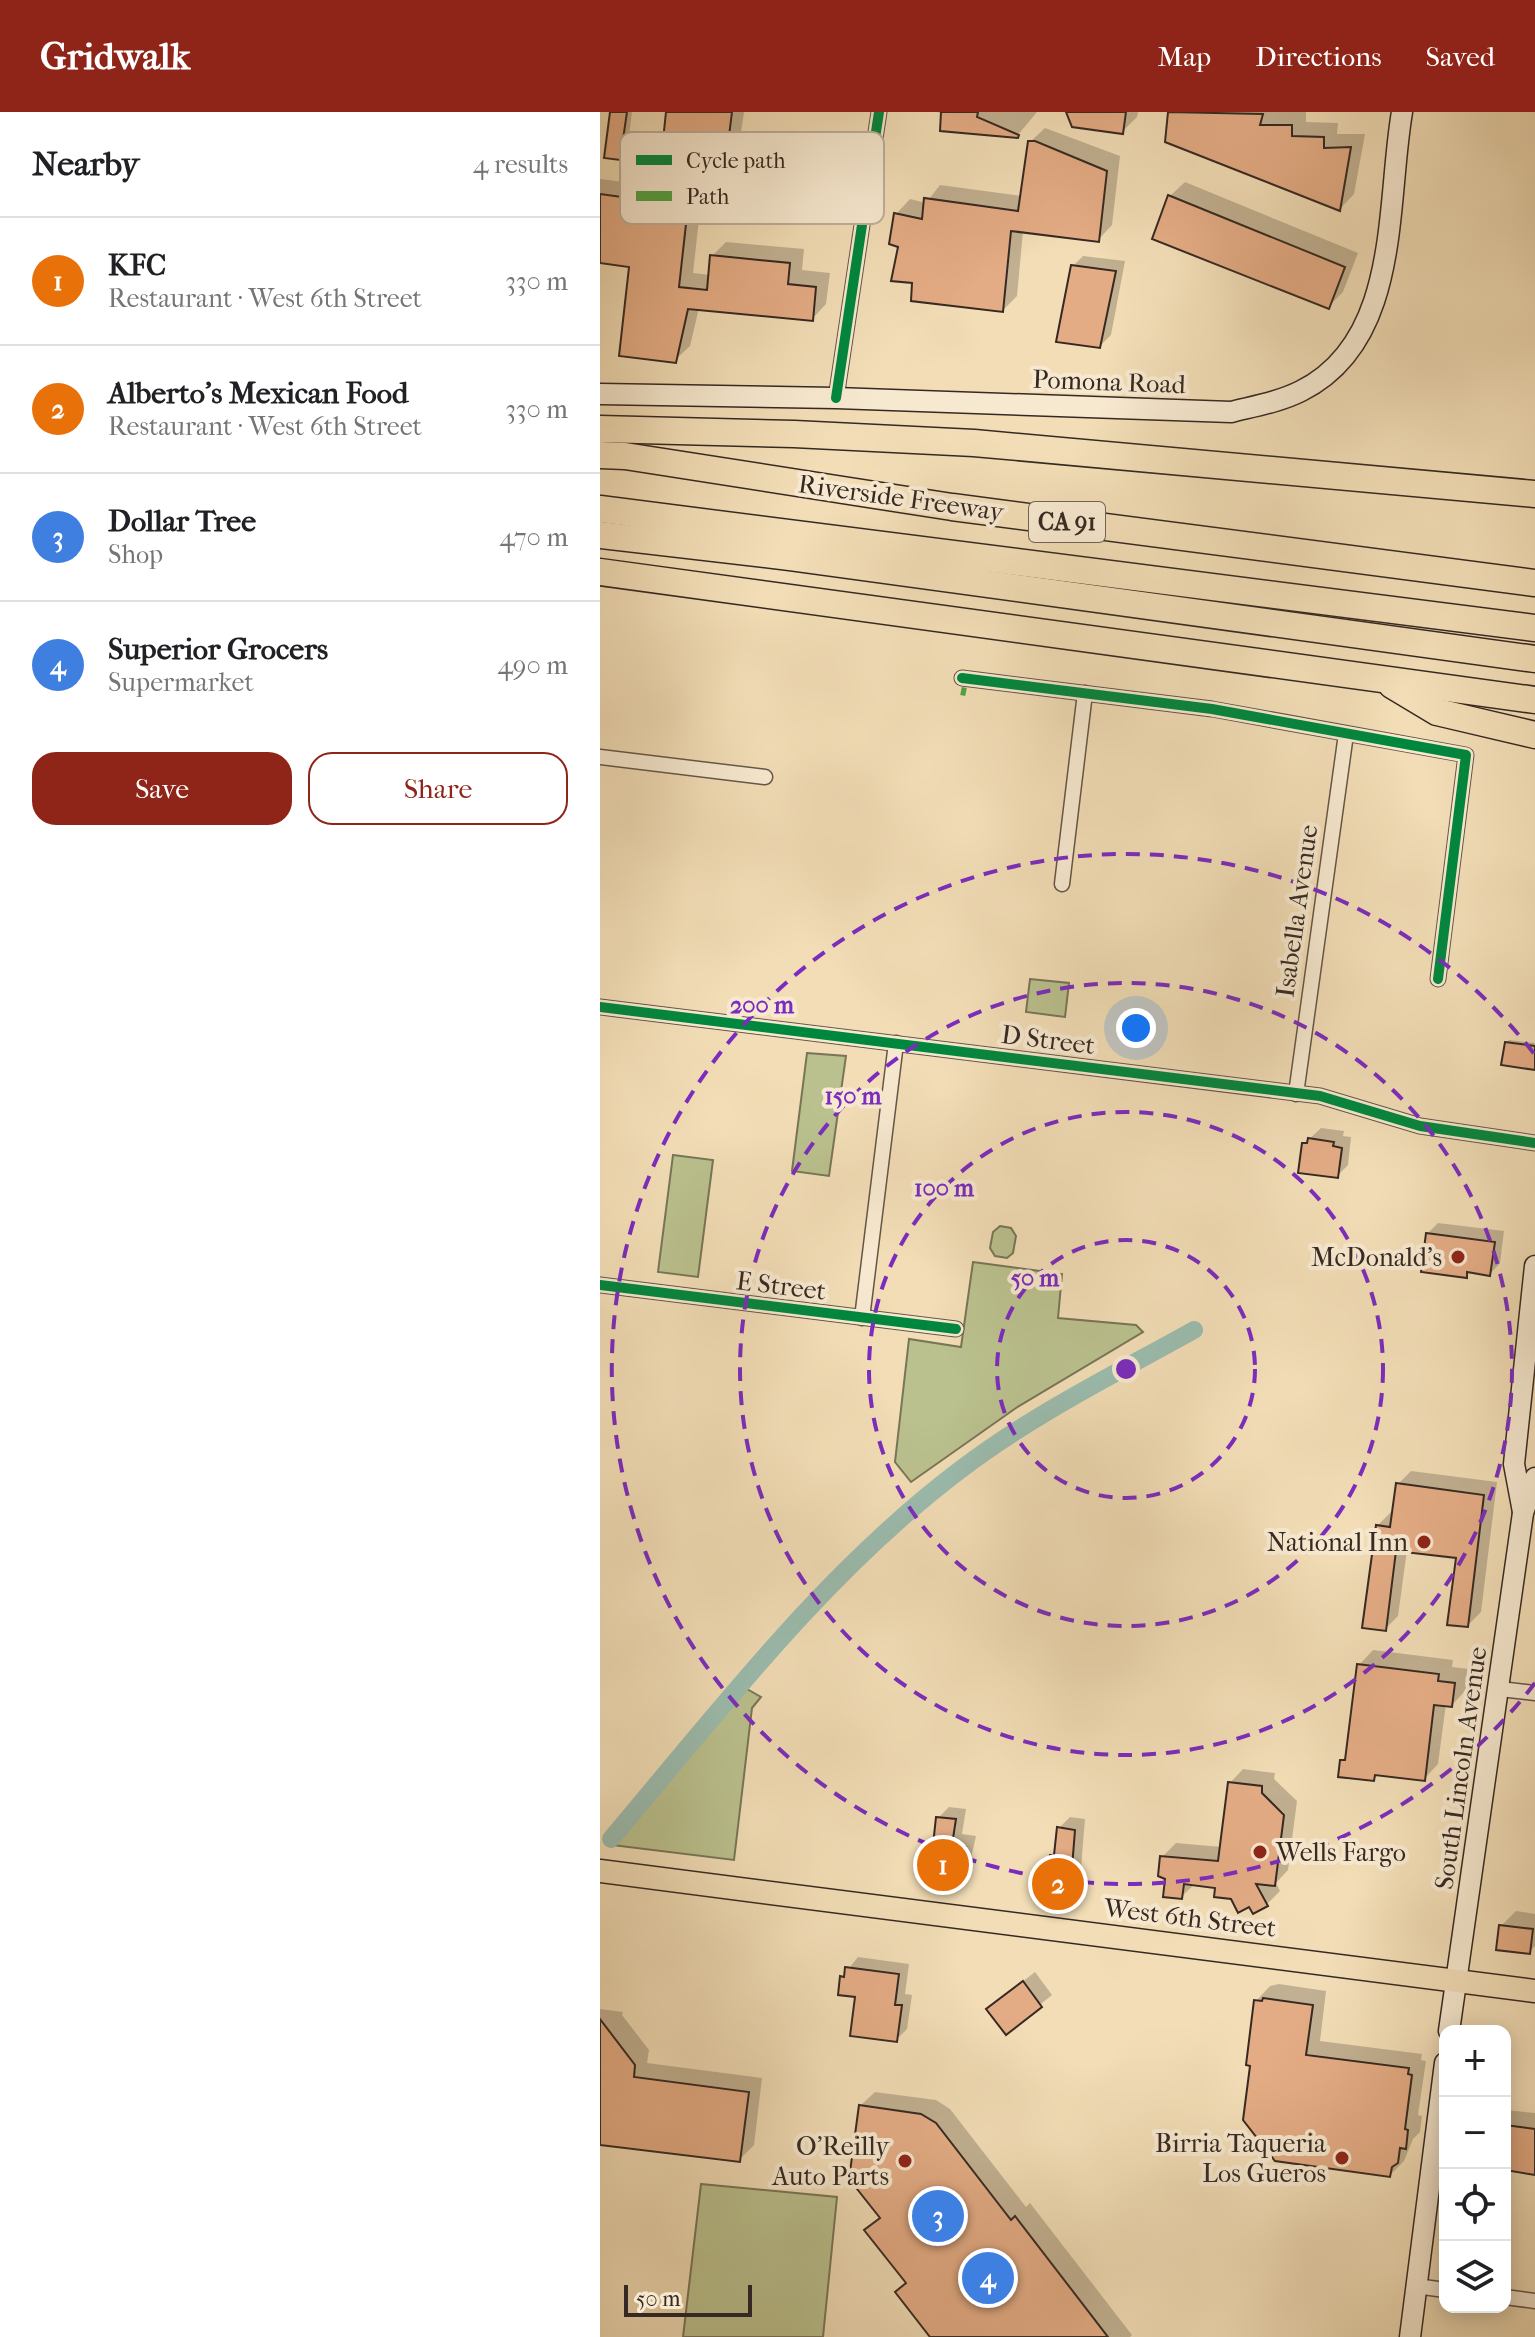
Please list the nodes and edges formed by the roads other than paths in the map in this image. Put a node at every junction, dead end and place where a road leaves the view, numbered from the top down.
1 (879, 112) edge
2 (1402, 112) edge
3 (876, 132) edge
4 (862, 224) edge
5 (600, 394) edge
6 (836, 398) junction
7 (600, 429) edge
8 (600, 455) edge
9 (1535, 494) edge
10 (600, 509) edge
11 (600, 535) edge
12 (600, 572) edge
13 (1535, 583) edge
14 (1535, 628) edge
15 (1535, 659) edge
16 (962, 678) dead end
17 (1386, 681) junction
18 (1085, 693) junction
19 (1535, 700) edge
20 (1346, 734) junction
21 (1535, 735) edge
22 (600, 757) edge
23 (765, 777) dead end
24 (1062, 884) dead end
25 (1438, 979) dead end
26 (600, 1007) edge
27 (896, 1043) junction
28 (1296, 1094) junction
29 (1535, 1143) edge
30 (1535, 1266) edge
31 (600, 1285) edge
32 (862, 1318) junction
33 (956, 1329) dead end
34 (1535, 1478) edge
35 (1523, 1513) junction
36 (1500, 1689) junction
37 (1535, 1693) edge
38 (611, 1872) edge
39 (1455, 1981) junction
40 (1535, 1991) edge
41 (1450, 2025) edge
42 (1441, 2097) edge
43 (1416, 2286) junction
44 (1439, 2289) edge
45 (1511, 2298) edge
46 (1535, 2301) edge
47 (1410, 2337) edge

1 - 3 street
2 - 6 main road, Pomona Road
4 - 6 street
5 - 6 main road, Pomona Road
7 - 9 highway
8 - 13 highway, Riverside Freeway / CA 91
10 - 14 highway
11 - 15 highway
12 - 17 highway
16 - 18 street
17 - 19 highway
17 - 21 highway
18 - 20 street
18 - 24 street
20 - 25 street
20 - 28 street, Isabella Avenue
22 - 23 street
26 - 27 street, D Street
27 - 28 street, D Street
27 - 32 street
28 - 29 street, D Street
30 - 35 main road, South Lincoln Avenue
31 - 32 street, E Street
32 - 33 street, E Street
34 - 35 main road, South Lincoln Avenue
35 - 36 main road, South Lincoln Avenue
36 - 37 street
36 - 39 main road, South Lincoln Avenue
38 - 39 main road, West 6th Street
39 - 40 main road, West 6th Street
39 - 41 main road, South Lincoln Avenue
42 - 43 main road
43 - 44 street
43 - 47 main road
45 - 46 street

